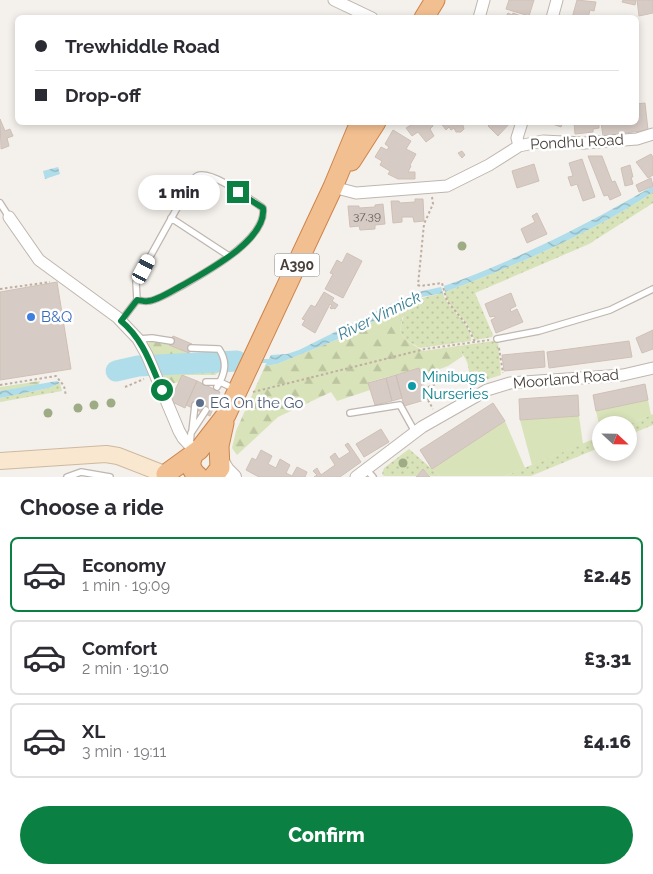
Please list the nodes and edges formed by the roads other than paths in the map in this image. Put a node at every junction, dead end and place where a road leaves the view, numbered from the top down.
1 (334, 0) edge
2 (422, 0) edge
3 (435, 0) edge
4 (442, 0) edge
5 (484, 0) edge
6 (557, 0) edge
7 (366, 15) edge
8 (414, 15) edge
9 (426, 15) edge
10 (434, 15) edge
11 (480, 15) edge
12 (553, 15) edge
13 (359, 125) edge
14 (374, 125) edge
15 (521, 125) edge
16 (653, 134) edge
17 (519, 146) junction
18 (335, 185) junction
19 (0, 203) edge
20 (9, 217) joint
21 (171, 218) junction
22 (230, 256) junction
23 (653, 289) edge
24 (137, 300) junction
25 (121, 321) junction
26 (138, 339) junction
27 (497, 339) road end
28 (171, 341) dead end
29 (191, 348) dead end
30 (653, 368) edge
31 (206, 382) dead end
32 (218, 384) junction
33 (240, 384) junction
34 (195, 405) dead end
35 (206, 410) dead end
36 (350, 413) dead end
37 (226, 415) junction
38 (415, 432) junction
39 (194, 447) junction
40 (118, 456) junction
41 (0, 460) edge
42 (217, 464) edge
43 (370, 473) edge
44 (165, 475) edge
45 (67, 476) edge
46 (110, 476) edge
47 (141, 476) edge
48 (199, 476) edge
49 (234, 476) edge
50 (356, 476) edge

1 - 7 street
2 - 8 highway
3 - 9 highway
4 - 10 highway
5 - 11 street
6 - 12 street
13 - 18 highway, A390
14 - 18 highway, A390
15 - 17 street
16 - 17 street, Pondhu Road
17 - 18 street, Pondhu Road
18 - 33 highway, A390
19 - 20 lane
20 - 25 street
21 - 22 lane
21 - 22 lane
21 - 24 lane
22 - 24 lane
23 - 27 lane
24 - 25 lane
25 - 26 street
26 - 28 lane
26 - 39 street
29 - 32 lane
30 - 38 street, Moorland Road
31 - 32 lane
32 - 33 lane
33 - 37 highway, A390
34 - 39 lane
35 - 39 lane
36 - 38 lane
37 - 39 highway, A390
37 - 42 highway, A390
38 - 43 street, Moorland Road
39 - 42 highway
39 - 44 highway, A390
39 - 48 highway
40 - 41 main road
40 - 44 main road
40 - 47 main road
42 - 49 street
43 - 50 street, Moorland Road
45 - 46 lane

